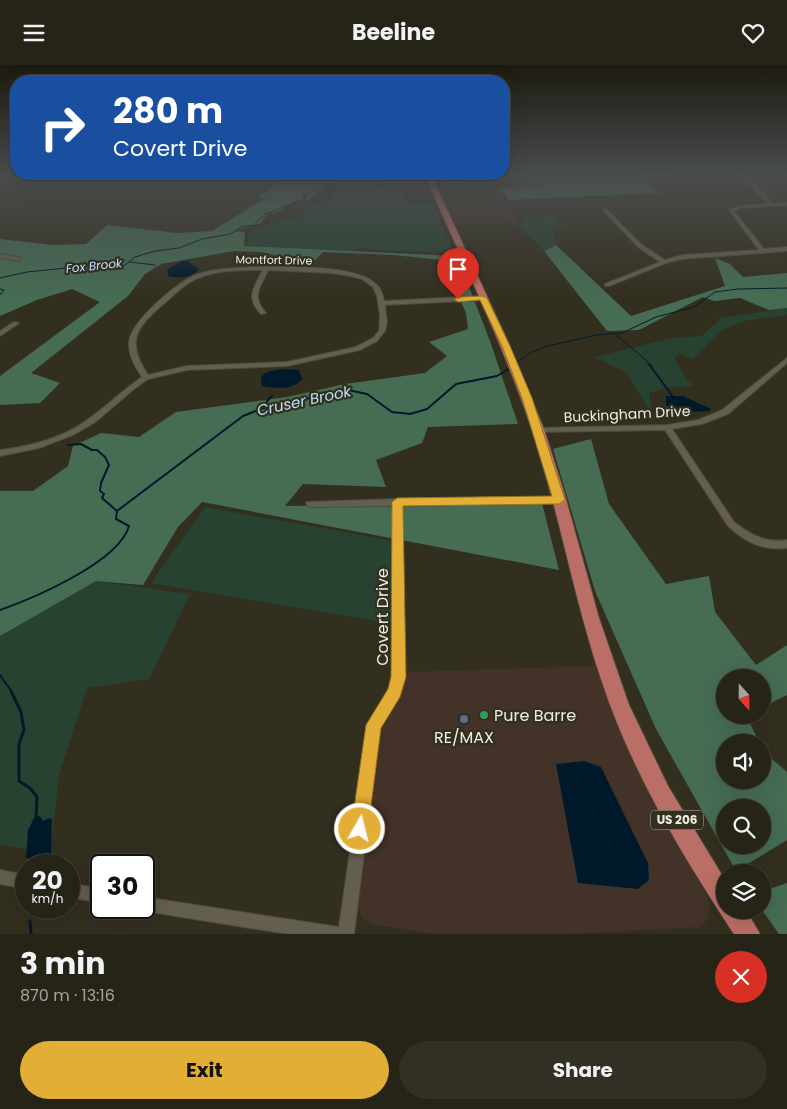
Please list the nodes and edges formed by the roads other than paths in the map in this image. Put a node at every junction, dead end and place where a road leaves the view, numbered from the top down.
1 (446, 216) edge
2 (611, 216) edge
3 (735, 216) edge
4 (787, 249) edge
5 (763, 251) junction
6 (0, 256) edge
7 (18, 259) dead end
8 (664, 262) junction
9 (266, 269) junction
10 (607, 285) dead end
11 (483, 298) junction
12 (382, 303) junction
13 (263, 313) dead end
14 (16, 323) dead end
15 (0, 334) edge
16 (787, 360) edge
17 (146, 378) junction
18 (667, 427) junction
19 (538, 430) junction
20 (0, 453) edge
21 (559, 500) junction
22 (397, 502) junction
23 (310, 503) dead end
24 (787, 544) edge
25 (0, 877) edge
26 (15, 880) edge
27 (716, 885) edge
28 (155, 906) edge
29 (738, 919) edge
30 (337, 934) edge
31 (346, 934) edge
32 (748, 934) edge

1 - 11 highway, US 206
2 - 8 street
3 - 5 street
4 - 5 street
5 - 8 street
6 - 7 street
8 - 10 street
9 - 12 street, Montfort Drive
9 - 13 street
9 - 17 street, Montfort Drive
11 - 12 street
11 - 19 highway, US 206
12 - 17 street, Montfort Drive
14 - 15 street
16 - 18 street, Buckingham Drive
17 - 20 street, Montfort Drive
18 - 19 street, Buckingham Drive
18 - 24 street
19 - 21 highway, US 206
21 - 22 street
21 - 27 highway, US 206
22 - 23 street
22 - 31 street, Covert Drive
25 - 26 street
28 - 30 street
29 - 32 highway

